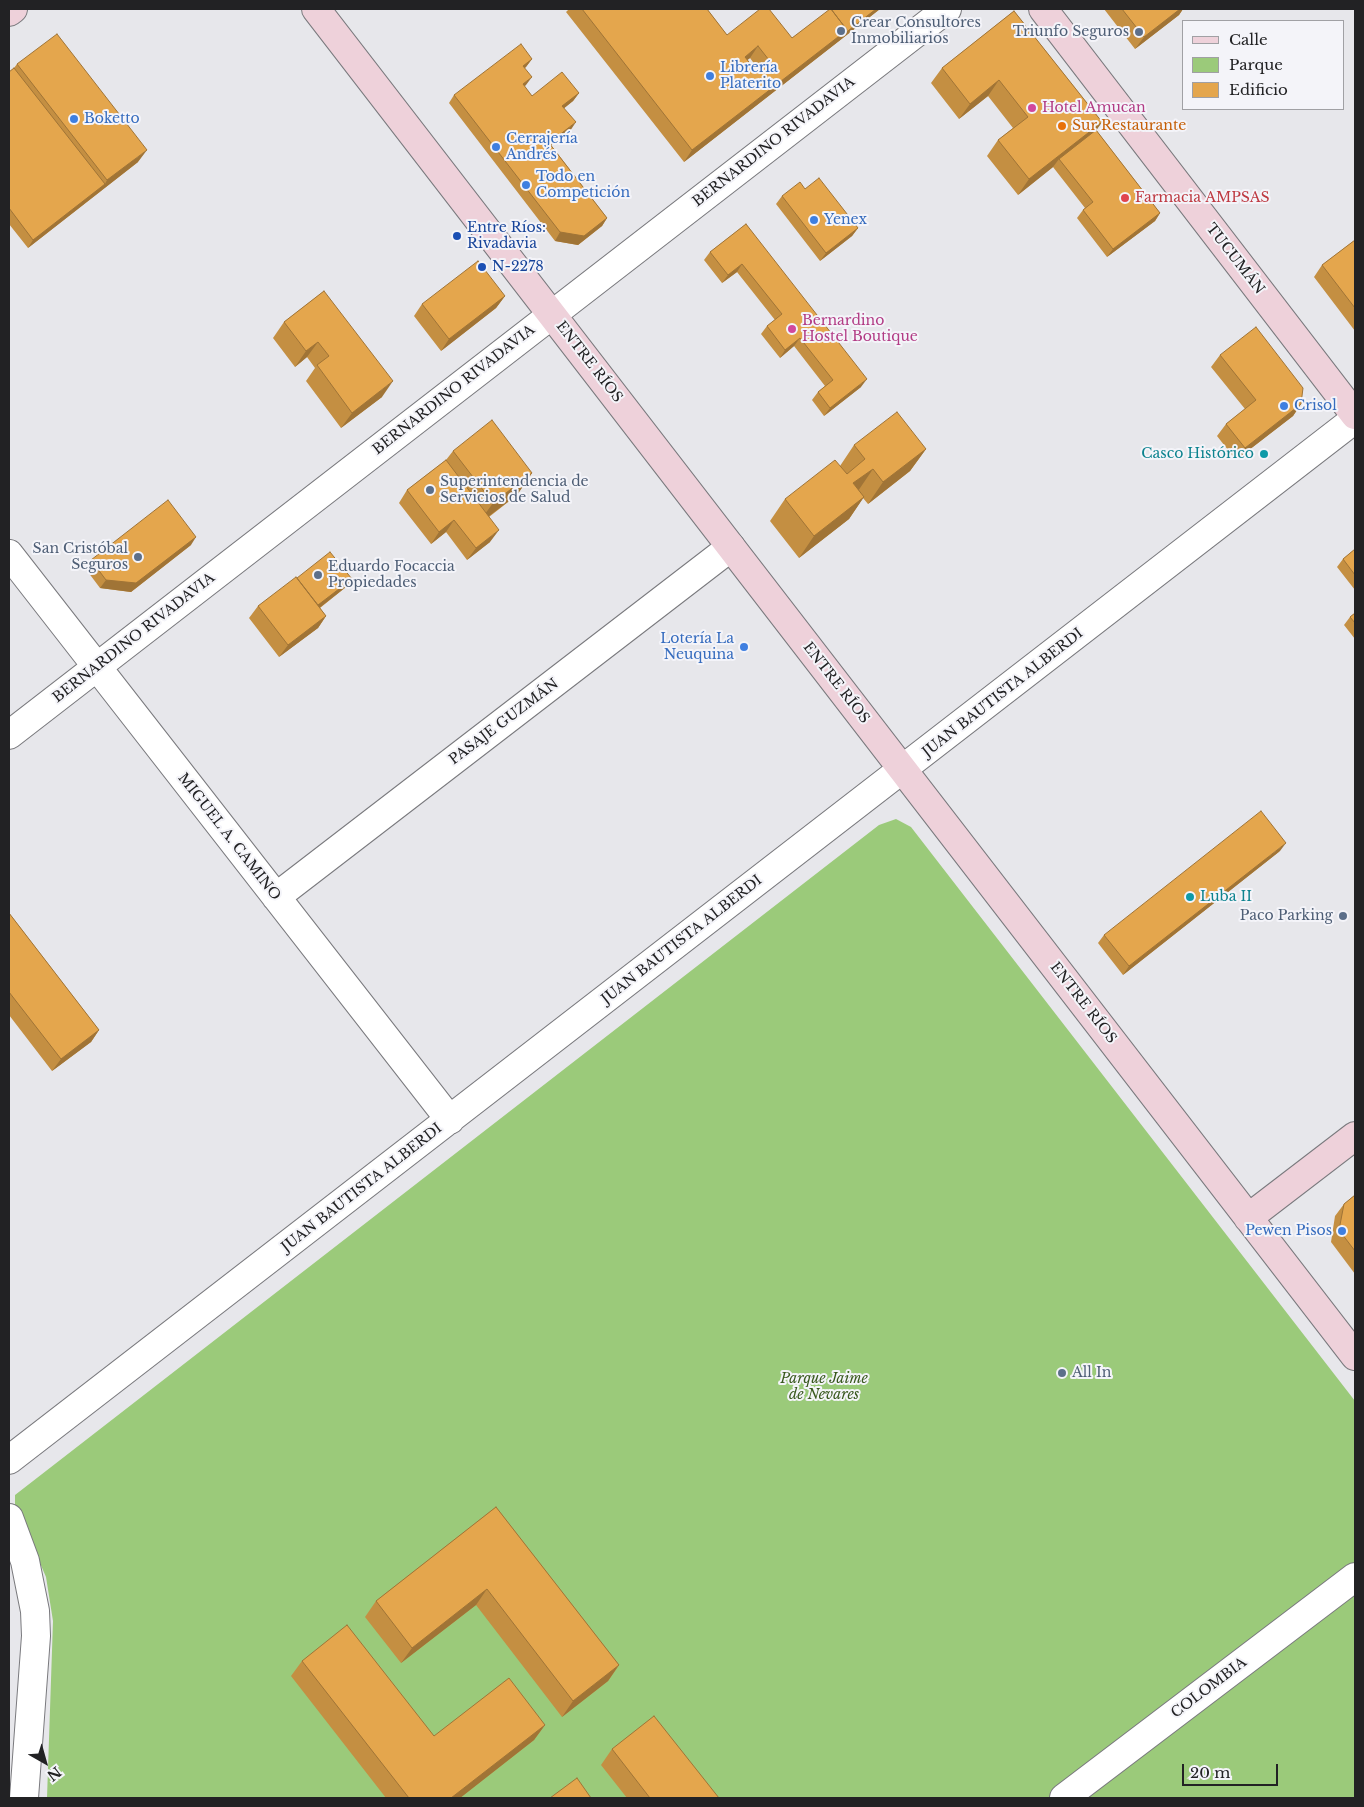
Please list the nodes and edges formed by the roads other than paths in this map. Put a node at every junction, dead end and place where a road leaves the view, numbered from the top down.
1 (13, 9) edge
2 (316, 9) edge
3 (947, 9) edge
4 (1043, 9) edge
5 (9, 12) edge
6 (552, 314) junction
7 (1355, 415) edge
8 (1355, 420) edge
9 (732, 547) junction
10 (9, 554) edge
11 (97, 667) junction
12 (9, 735) edge
13 (903, 770) junction
14 (276, 896) junction
15 (450, 1120) junction
16 (1355, 1136) edge
17 (1248, 1218) junction
18 (1355, 1356) edge
19 (9, 1460) edge
20 (9, 1518) edge
21 (1355, 1577) edge
22 (24, 1798) edge
23 (1064, 1798) edge

1 - 5 street
2 - 6 street, ENTRE RÍOS
3 - 6 street, BERNARDINO RIVADAVIA
4 - 7 street, TUCUMÁN
6 - 9 street, ENTRE RÍOS
6 - 11 street, BERNARDINO RIVADAVIA
8 - 13 street, JUAN BAUTISTA ALBERDI
9 - 13 street, ENTRE RÍOS
9 - 14 street, PASAJE GUZMÁN
10 - 11 street, MIGUEL A. CAMINO
11 - 12 street, BERNARDINO RIVADAVIA
11 - 14 street, MIGUEL A. CAMINO
13 - 15 street, JUAN BAUTISTA ALBERDI
13 - 17 street, ENTRE RÍOS
14 - 15 street, MIGUEL A. CAMINO
15 - 19 street, JUAN BAUTISTA ALBERDI
16 - 17 street
17 - 18 street, ENTRE RÍOS
20 - 22 street
21 - 23 street, COLOMBIA

